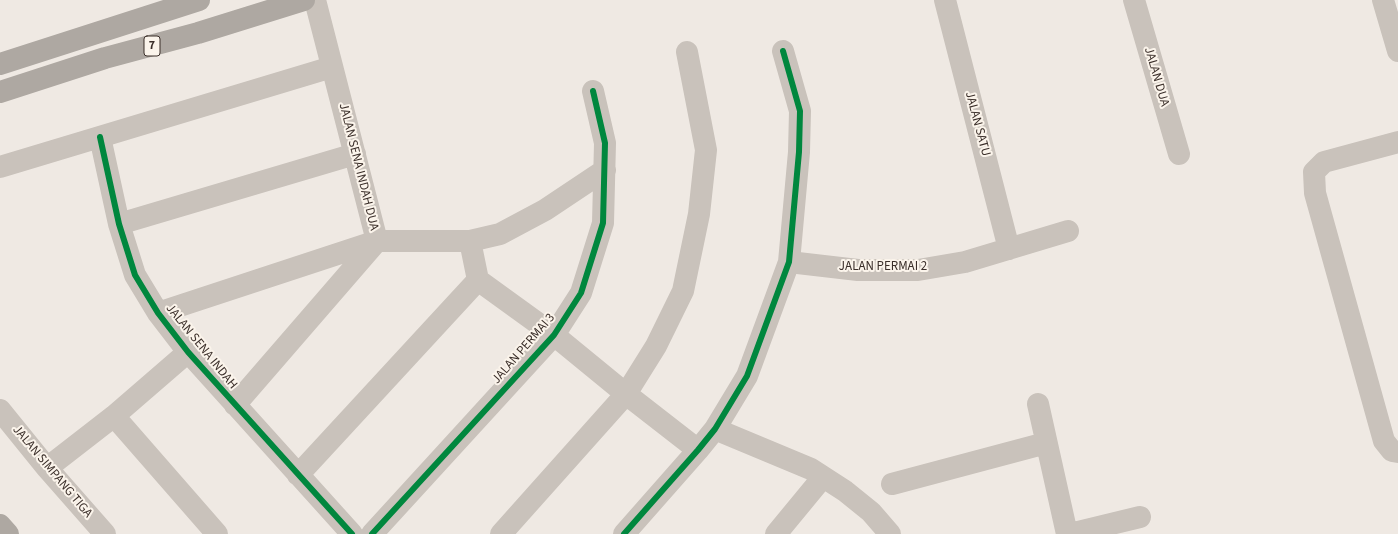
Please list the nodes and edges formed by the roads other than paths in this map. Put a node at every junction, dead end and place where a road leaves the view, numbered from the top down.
1 (199, 0) edge
2 (304, 0) edge
3 (315, 0) edge
4 (945, 0) edge
5 (1134, 0) edge
6 (1383, 0) edge
7 (783, 51) dead end
8 (1398, 51) edge
9 (687, 52) dead end
10 (0, 64) edge
11 (332, 67) junction
12 (593, 91) dead end
13 (0, 92) edge
14 (100, 137) junction
15 (1398, 142) edge
16 (355, 154) junction
17 (1179, 154) dead end
18 (0, 167) edge
19 (605, 170) junction
20 (119, 224) junction
21 (1068, 231) dead end
22 (377, 241) junction
23 (470, 241) junction
24 (1009, 249) junction
25 (789, 262) junction
26 (478, 280) junction
27 (158, 313) junction
28 (554, 335) junction
29 (188, 352) junction
30 (626, 394) junction
31 (1038, 404) dead end
32 (235, 405) junction
33 (0, 410) edge
34 (114, 416) junction
35 (715, 429) junction
36 (1046, 443) junction
37 (698, 450) junction
38 (1398, 452) edge
39 (47, 468) junction
40 (298, 476) junction
41 (823, 477) junction
42 (892, 484) dead end
43 (1140, 517) dead end
44 (0, 525) edge
45 (8, 534) edge
46 (105, 534) edge
47 (217, 534) edge
48 (352, 534) edge
49 (372, 534) edge
50 (501, 534) edge
51 (624, 534) edge
52 (776, 534) edge
53 (890, 534) edge
54 (1066, 534) edge
55 (1070, 534) edge

1 - 10 highway, 7
2 - 13 highway, 7
3 - 11 street, JALAN SENA INDAH DUA
4 - 24 street, JALAN SATU
5 - 17 street, JALAN DUA
6 - 8 street
7 - 25 street
9 - 30 street
11 - 14 street
11 - 16 street, JALAN SENA INDAH DUA
12 - 19 street, JALAN PERMAI 3
14 - 18 street
14 - 20 street, JALAN SENA INDAH
15 - 38 street
16 - 20 street
16 - 22 street, JALAN SENA INDAH DUA
19 - 23 street
19 - 28 street, JALAN PERMAI 3
20 - 27 street, JALAN SENA INDAH
21 - 24 street, JALAN PERMAI 2
22 - 23 street
22 - 27 street
22 - 32 street, JALAN SENA INDAH DUA
23 - 26 street
24 - 25 street, JALAN PERMAI 2
25 - 35 street
26 - 28 street
26 - 40 street
27 - 29 street, JALAN SENA INDAH
28 - 30 street
28 - 49 street, JALAN PERMAI 3
29 - 32 street, JALAN SENA INDAH
29 - 34 street
30 - 37 street
30 - 50 street
31 - 36 street
32 - 40 street, JALAN SENA INDAH
33 - 39 street, JALAN SIMPANG TIGA
34 - 39 street
34 - 47 street
35 - 37 street
35 - 41 street
36 - 42 street
36 - 54 street
37 - 51 street
39 - 46 street, JALAN SIMPANG TIGA
40 - 48 street, JALAN SENA INDAH
41 - 52 street
41 - 53 street
43 - 55 street
44 - 45 highway

